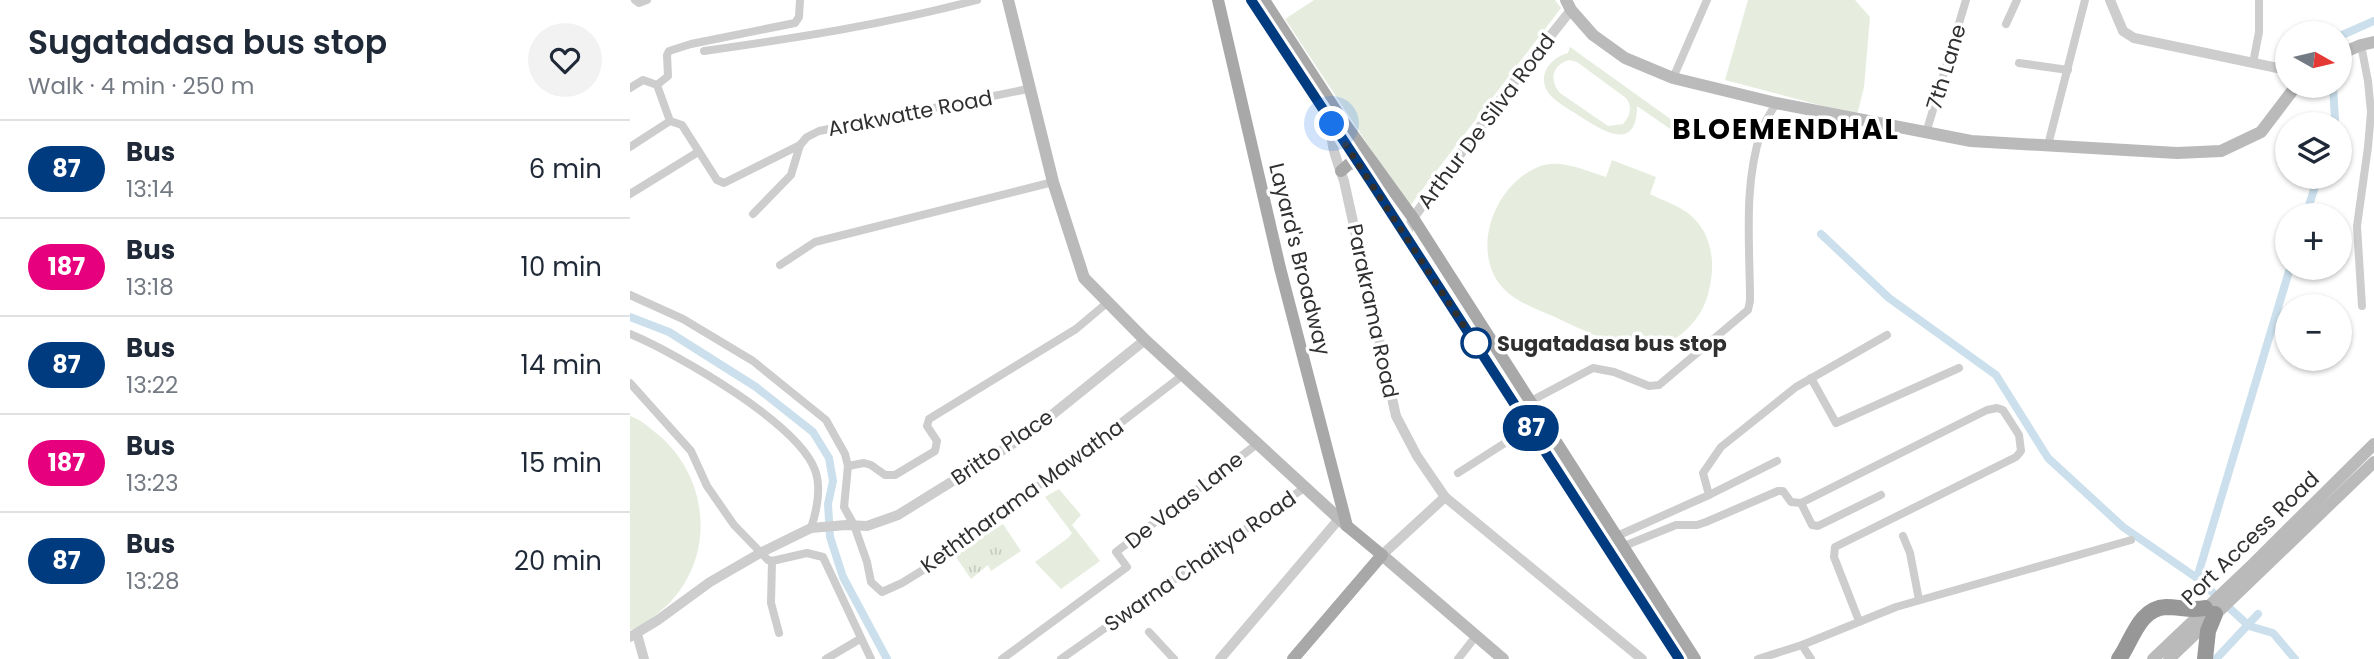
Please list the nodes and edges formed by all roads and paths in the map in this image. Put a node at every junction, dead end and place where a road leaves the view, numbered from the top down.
1 (635, 0) edge
2 (647, 0) edge
3 (800, 0) edge
4 (976, 0) edge
5 (1008, 0) edge
6 (1218, 0) edge
7 (1251, 0) edge
8 (1264, 0) edge
9 (1707, 0) edge
10 (1966, 0) edge
11 (2017, 0) edge
12 (2085, 0) edge
13 (2110, 0) edge
14 (2259, 0) edge
15 (1568, 5) edge
16 (2006, 24) dead end
17 (2374, 42) edge
18 (2361, 45) junction
19 (2352, 48) edge
20 (704, 51) dead end
21 (2253, 62) junction
22 (2019, 63) dead end
23 (2275, 67) edge
24 (2068, 70) junction
25 (1673, 78) junction
26 (657, 85) junction
27 (630, 88) edge
28 (1028, 89) junction
29 (2287, 98) edge
30 (1776, 103) junction
31 (670, 121) junction
32 (1336, 121) junction
33 (1926, 133) junction
34 (800, 145) junction
35 (2048, 145) junction
36 (630, 147) edge
37 (698, 152) junction
38 (1359, 163) junction
39 (1341, 171) junction
40 (1052, 183) junction
41 (630, 194) edge
42 (753, 214) dead end
43 (1413, 218) junction
44 (1406, 236) junction
45 (780, 265) dead end
46 (630, 295) edge
47 (1108, 302) junction
48 (2362, 306) dead end
49 (630, 334) edge
50 (1886, 335) dead end
51 (1144, 340) junction
52 (1959, 368) dead end
53 (1183, 375) junction
54 (1811, 378) junction
55 (630, 383) edge
56 (1531, 401) junction
57 (1530, 427) junction
58 (1257, 444) junction
59 (2374, 444) edge
60 (1777, 461) dead end
61 (2374, 461) edge
62 (848, 466) junction
63 (1458, 473) dead end
64 (1304, 488) junction
65 (1709, 495) junction
66 (1881, 495) dead end
67 (1445, 497) junction
68 (1801, 503) junction
69 (1343, 523) junction
70 (850, 525) junction
71 (815, 528) junction
72 (1903, 536) dead end
73 (2131, 540) dead end
74 (1620, 541) junction
75 (762, 552) junction
76 (1382, 555) junction
77 (772, 561) junction
78 (2243, 581) junction
79 (1919, 600) junction
80 (2155, 610) junction
81 (2210, 611) junction
82 (1859, 621) junction
83 (1149, 632) dead end
84 (779, 633) dead end
85 (633, 635) edge
86 (1476, 636) junction
87 (860, 639) junction
88 (2199, 640) edge
89 (1802, 645) junction
90 (644, 659) edge
91 (826, 659) edge
92 (871, 659) edge
93 (1002, 659) edge
94 (1061, 659) edge
95 (1174, 659) edge
96 (1220, 659) edge
97 (1293, 659) edge
98 (1458, 659) edge
99 (1503, 659) edge
100 (1642, 659) edge
101 (1679, 659) edge
102 (1695, 659) edge
103 (1758, 659) edge
104 (1811, 659) edge
105 (2119, 659) edge
106 (2153, 659) edge
107 (2169, 659) edge

1 - 2 street
3 - 26 street
4 - 20 street
5 - 28 main road
6 - 69 main road, Layard's Broadway
7 - 32 main road
8 - 32 main road
9 - 25 street
10 - 33 street, 7th Lane
11 - 16 street
12 - 24 street
13 - 21 street
14 - 21 street
15 - 25 main road
15 - 43 street, Arthur De Silva Road
17 - 18 main road
18 - 19 main road
18 - 48 street
21 - 23 street
22 - 24 street
24 - 35 street
25 - 30 main road
26 - 27 street
26 - 31 street
28 - 34 street, Arakwatte Road
28 - 40 main road
29 - 35 main road
30 - 33 main road
30 - 56 street
31 - 36 street
31 - 37 street, Arakwatte Road
32 - 38 main road
32 - 39 street, Parakrama Road
32 - 43 main road
33 - 35 main road
34 - 37 street, Arakwatte Road
34 - 42 street
37 - 41 street
38 - 39 main road
38 - 44 main road
39 - 67 street, Parakrama Road
40 - 45 street
40 - 47 main road
43 - 44 street, Arthur De Silva Road
43 - 56 main road
44 - 57 main road
46 - 62 street
47 - 51 main road
47 - 62 street
49 - 71 street
50 - 54 street
51 - 53 main road
51 - 70 street, Britto Place
52 - 54 street
53 - 58 main road
53 - 70 street, Keththarama Mawatha
54 - 65 street
55 - 75 street
56 - 74 main road
57 - 63 street
57 - 101 main road
58 - 64 main road
58 - 93 street, De Vaas Lane
59 - 78 main road, Port Access Road
60 - 65 street
61 - 78 main road, Port Access Road
62 - 70 street
64 - 69 main road
64 - 94 street, Swarna Chaitya Road
65 - 74 street
66 - 68 street
67 - 76 street
67 - 100 street, Parakrama Road
68 - 74 street
68 - 82 street
69 - 76 main road
69 - 96 street
70 - 71 street, Britto Place
71 - 75 street
72 - 79 street
73 - 79 street
74 - 102 main road
75 - 77 street
75 - 85 street
76 - 86 main road
76 - 97 main road
77 - 84 street
77 - 87 street
78 - 81 main road, Port Access Road
79 - 82 street
80 - 81 highway
80 - 88 highway
80 - 105 highway
81 - 88 main road, Port Access Road
81 - 88 highway
82 - 89 street
83 - 95 street
85 - 90 street
86 - 98 street
86 - 99 main road
87 - 91 street
87 - 92 street
88 - 106 main road, Port Access Road
88 - 107 main road, Port Access Road
89 - 103 street
89 - 104 street

